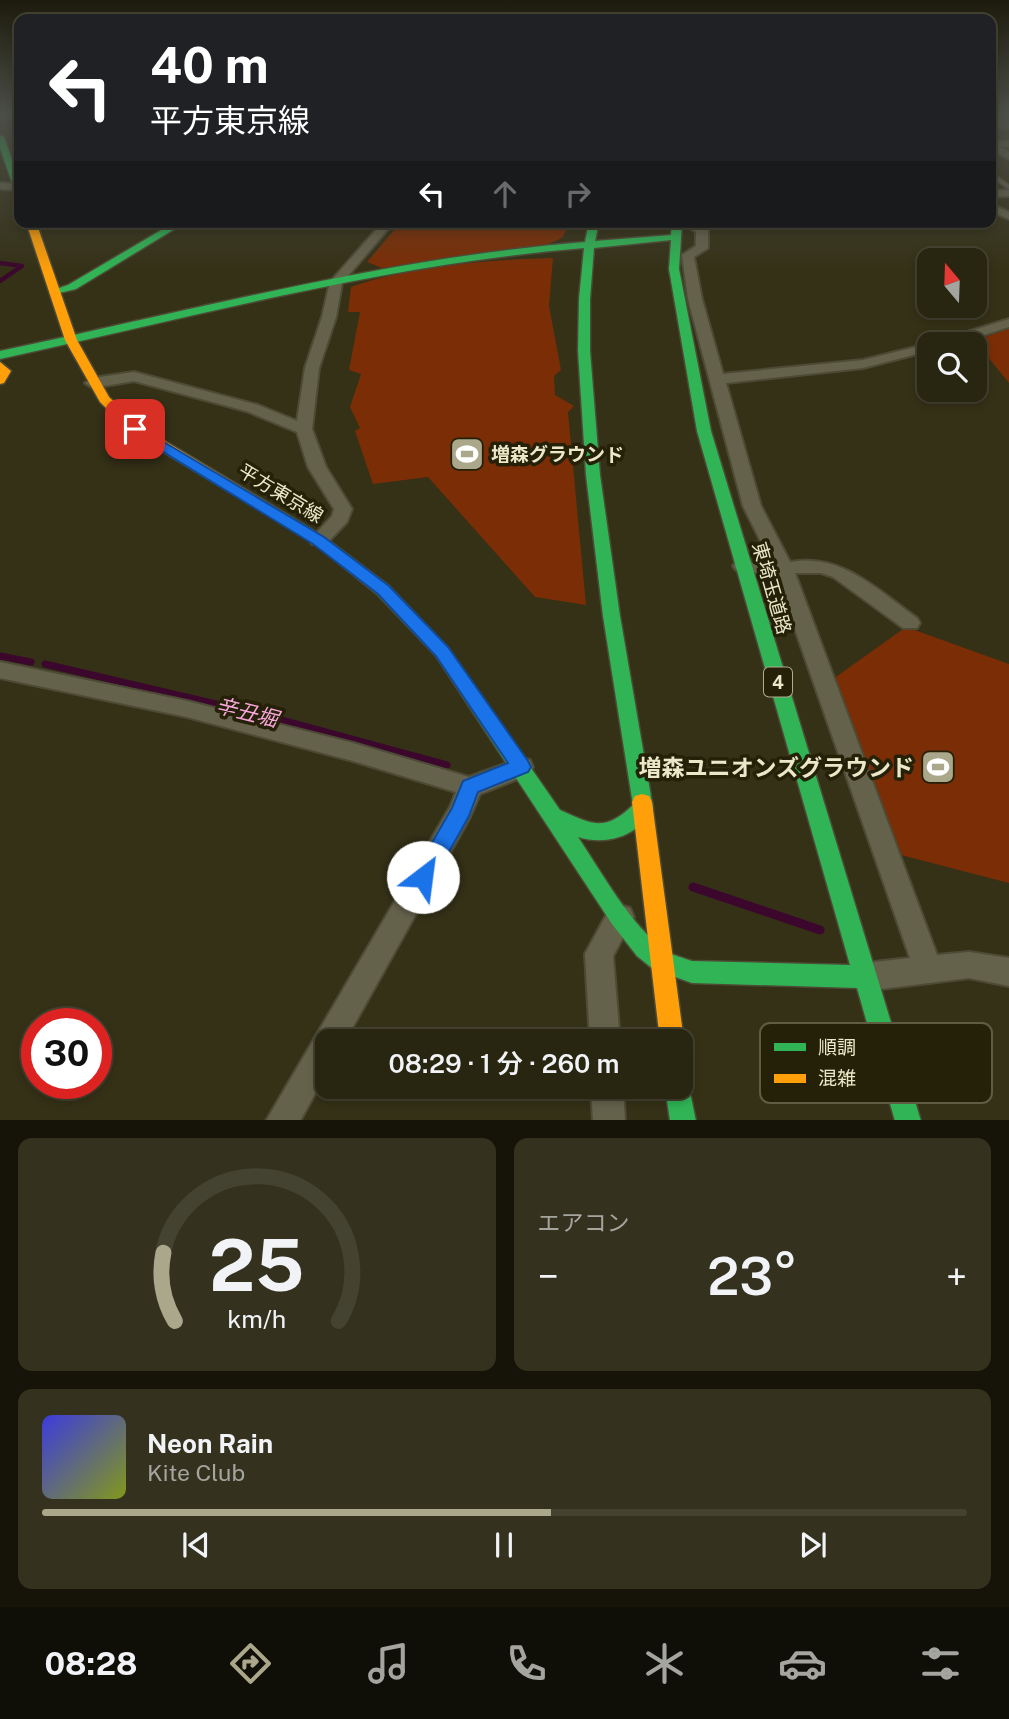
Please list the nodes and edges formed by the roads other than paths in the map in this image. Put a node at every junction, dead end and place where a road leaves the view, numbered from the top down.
1 (996, 178) edge
2 (1009, 179) edge
3 (999, 180) junction
4 (1009, 187) edge
5 (33, 228) edge
6 (172, 228) edge
7 (383, 228) edge
8 (593, 228) edge
9 (602, 228) edge
10 (698, 228) edge
11 (676, 230) edge
12 (589, 244) junction
13 (336, 282) junction
14 (55, 291) junction
15 (1009, 323) edge
16 (980, 332) edge
17 (71, 340) junction
18 (917, 350) edge
19 (0, 355) edge
20 (0, 366) edge
21 (716, 379) junction
22 (0, 380) edge
23 (93, 383) junction
24 (304, 429) junction
25 (319, 540) junction
26 (743, 566) junction
27 (783, 569) junction
28 (910, 623) dead end
29 (0, 670) edge
30 (521, 767) junction
31 (470, 787) junction
32 (643, 808) junction
33 (554, 817) junction
34 (620, 918) junction
35 (661, 961) junction
36 (928, 970) junction
37 (1009, 972) edge
38 (865, 977) junction
39 (879, 1023) edge
40 (335, 1029) edge
41 (604, 1029) edge
42 (670, 1029) edge
43 (315, 1064) edge
44 (608, 1099) edge
45 (680, 1099) edge
46 (903, 1103) edge
47 (283, 1120) edge
48 (609, 1120) edge
49 (683, 1120) edge
50 (908, 1120) edge

1 - 3 lane
2 - 3 lane
3 - 4 lane
5 - 14 main road, 平方東京線
6 - 14 main road
7 - 13 street
8 - 12 main road
9 - 12 main road
10 - 21 street
11 - 12 main road
11 - 26 main road, 東埼玉道路 / 4
12 - 13 main road
12 - 32 main road
13 - 17 main road
13 - 24 street
14 - 17 main road, 平方東京線
15 - 16 street
17 - 19 main road
17 - 23 main road, 平方東京線
18 - 21 street
20 - 22 main road
21 - 27 street
23 - 24 street
23 - 25 main road, 平方東京線
24 - 25 street
25 - 30 main road, 平方東京線
26 - 27 street
26 - 38 main road, 東埼玉道路 / 4
27 - 28 street
27 - 36 street
29 - 31 street
30 - 31 street
30 - 33 main road, 平方東京線
31 - 40 street
32 - 33 main road
32 - 35 main road
33 - 34 main road, 平方東京線
34 - 35 main road, 平方東京線
34 - 41 street
35 - 38 main road
35 - 42 main road
36 - 37 street
36 - 38 street
38 - 39 main road, 東埼玉道路 / 4
43 - 47 street
44 - 48 street
45 - 49 main road
46 - 50 main road, 東埼玉道路 / 4

